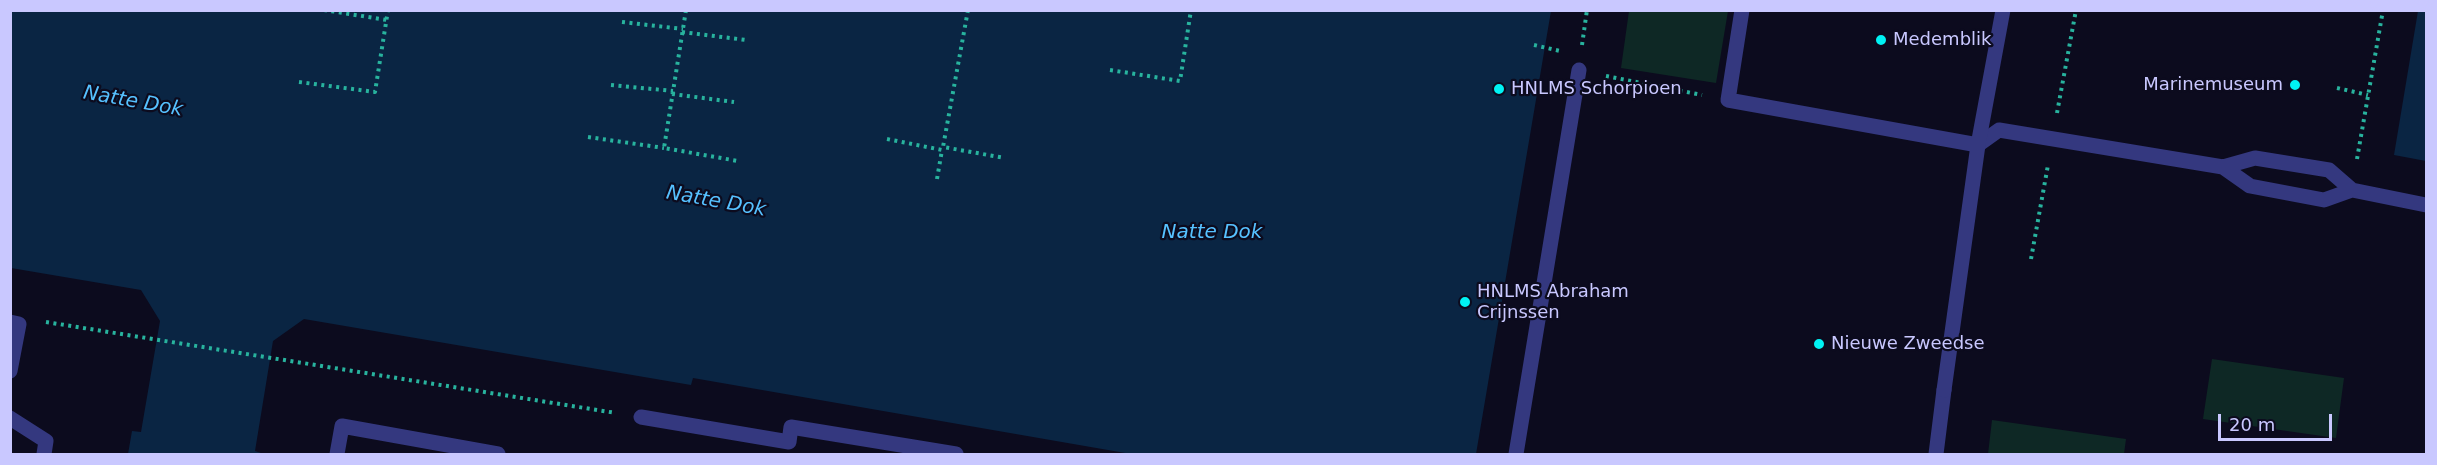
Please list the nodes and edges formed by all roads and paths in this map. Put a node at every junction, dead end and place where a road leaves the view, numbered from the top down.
1 (324, 10) edge
2 (388, 10) edge
3 (686, 10) edge
4 (968, 10) edge
5 (1191, 10) edge
6 (1587, 10) edge
7 (1742, 10) edge
8 (2002, 10) edge
9 (2383, 10) edge
10 (387, 20) junction
11 (621, 22) dead end
12 (683, 31) junction
13 (746, 40) dead end
14 (1110, 70) dead end
15 (1579, 70) junction
16 (299, 82) dead end
17 (611, 85) dead end
18 (2337, 88) dead end
19 (672, 92) junction
20 (2368, 95) junction
21 (1728, 100) junction
22 (734, 102) dead end
23 (588, 137) dead end
24 (887, 140) dead end
25 (1978, 145) junction
26 (664, 148) junction
27 (942, 148) junction
28 (1005, 158) dead end
29 (738, 161) dead end
30 (2223, 167) junction
31 (937, 179) dead end
32 (2352, 190) junction
33 (2427, 205) edge
34 (15, 323) edge
35 (10, 371) edge
36 (641, 417) joint
37 (10, 418) edge
38 (44, 454) edge
39 (337, 454) edge
40 (498, 454) edge
41 (956, 454) edge
42 (1516, 454) edge
43 (1936, 454) edge

1 - 10 path
2 - 10 path
3 - 12 path
4 - 27 path
5 - 14 path
6 - 15 path
7 - 21 street
8 - 25 street
9 - 20 path
10 - 16 path
11 - 12 path
12 - 13 path
12 - 19 path
15 - 21 path
15 - 42 street
17 - 19 path
18 - 20 path
19 - 22 path
19 - 26 path
20 - 32 path
21 - 25 street
23 - 26 path
24 - 27 path
25 - 30 street
25 - 43 street
26 - 29 path
27 - 28 path
27 - 31 path
30 - 32 street
30 - 32 street
32 - 33 street
34 - 35 street
34 - 36 path
36 - 41 street
37 - 38 street
39 - 40 street

